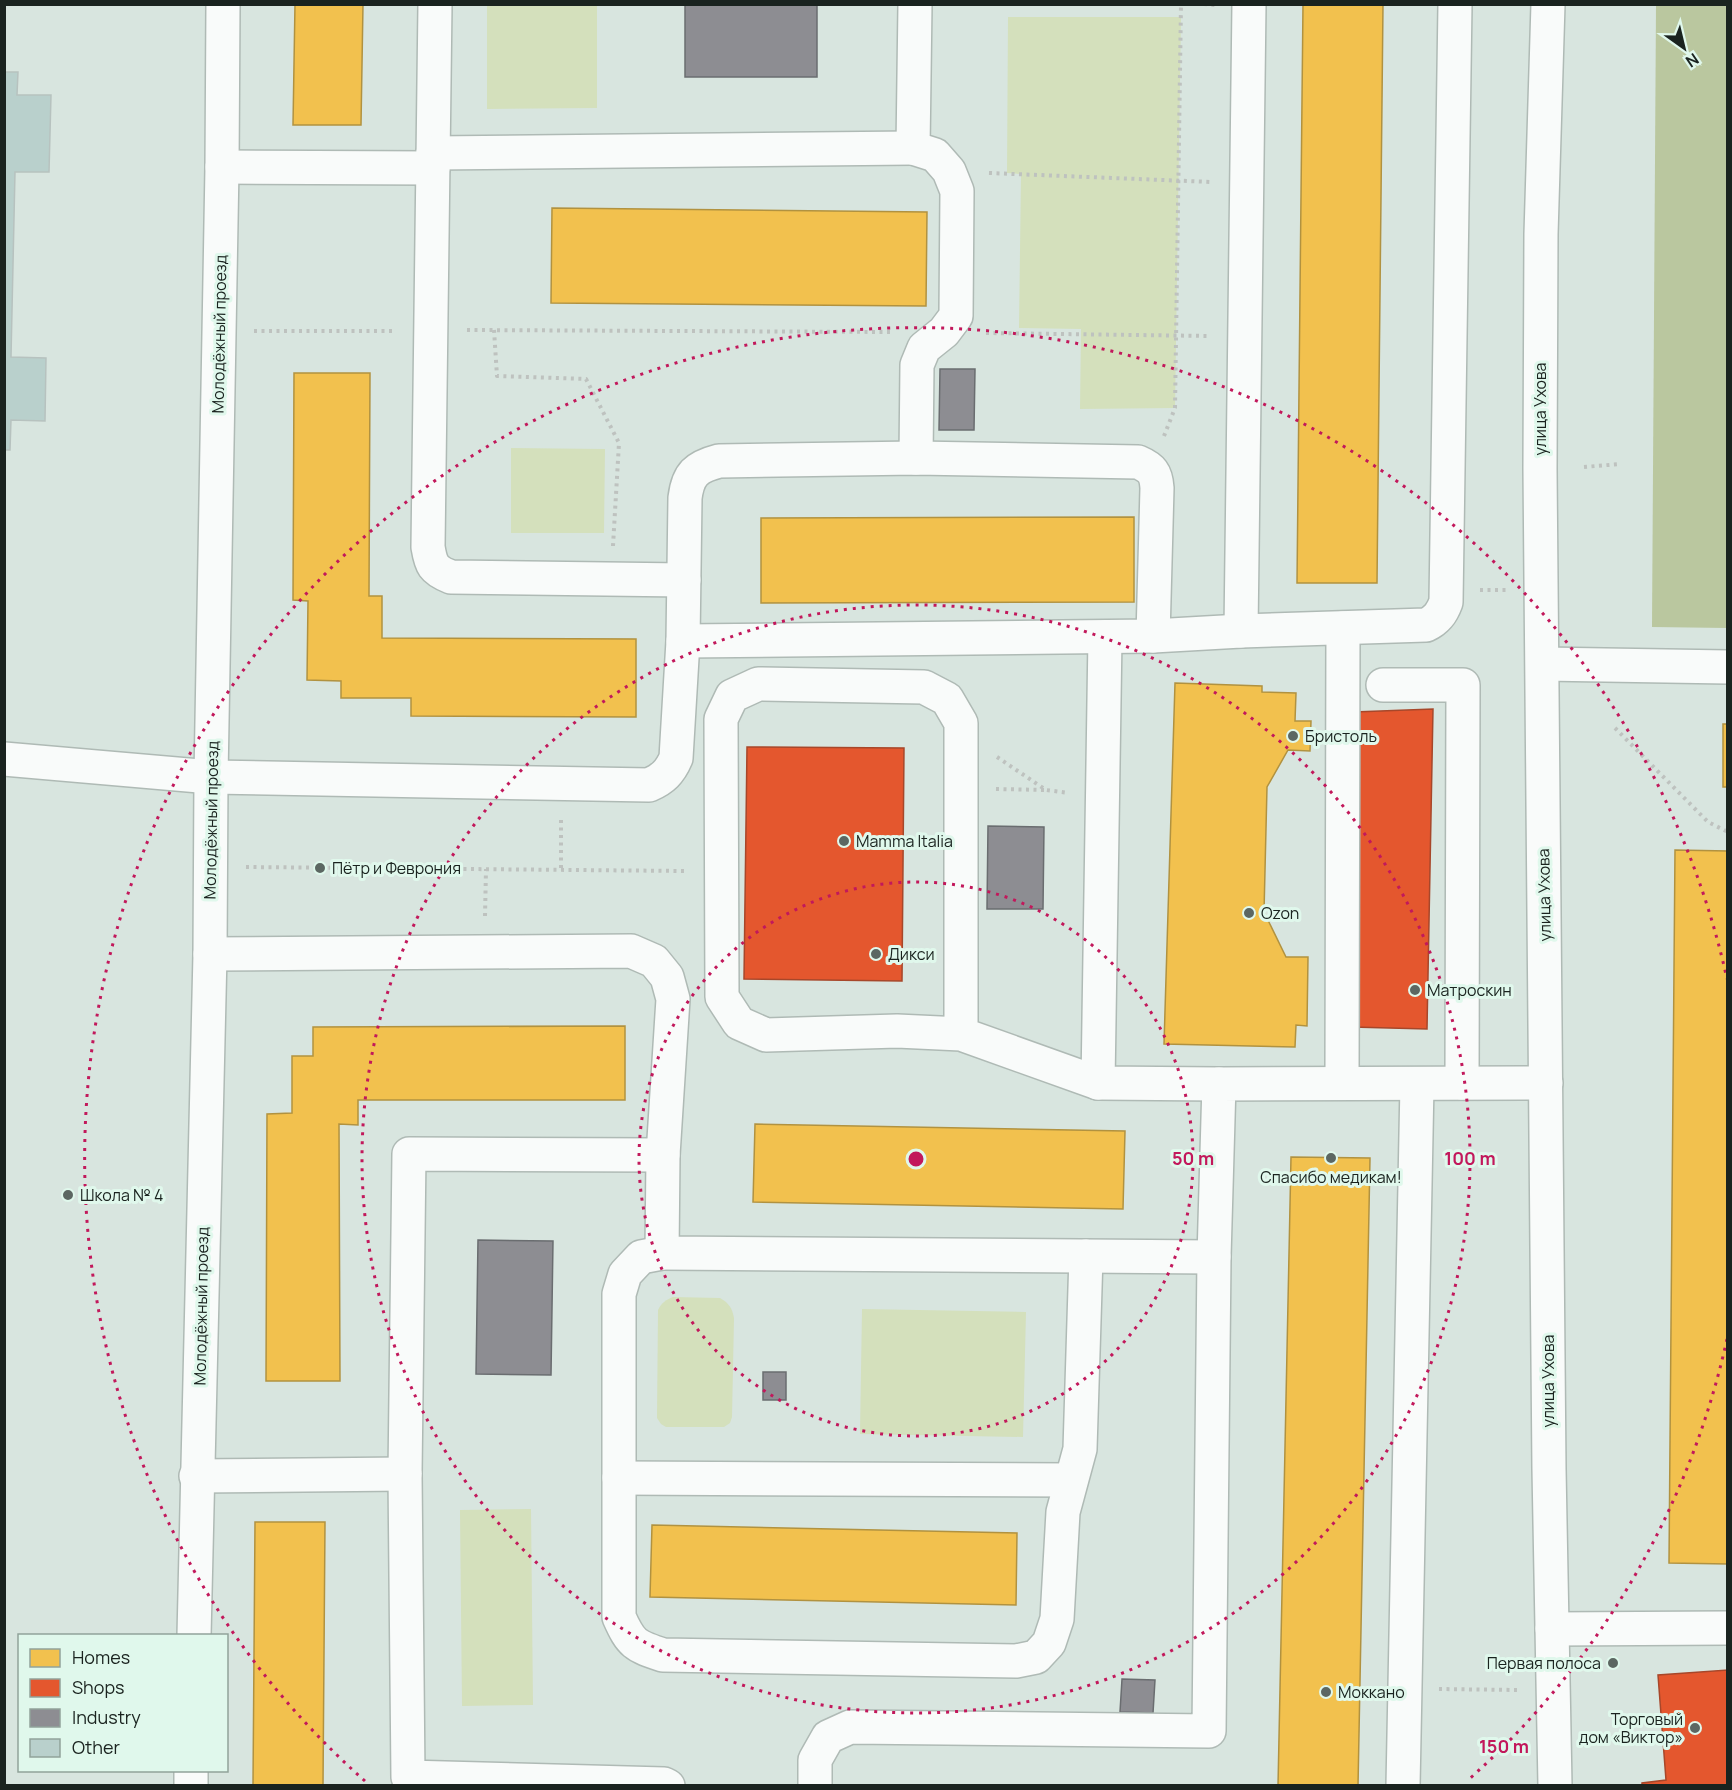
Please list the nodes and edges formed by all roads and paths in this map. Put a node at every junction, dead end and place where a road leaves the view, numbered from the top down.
1 (223, 4) edge
2 (435, 4) edge
3 (915, 4) edge
4 (1181, 4) edge
5 (1249, 4) edge
6 (1455, 4) edge
7 (1548, 4) edge
8 (913, 148) junction
9 (433, 161) junction
10 (222, 167) junction
11 (949, 171) junction
12 (1178, 181) junction
13 (1246, 183) junction
14 (431, 330) junction
15 (494, 330) junction
16 (246, 331) dead end
17 (944, 332) junction
18 (1176, 336) junction
19 (1245, 336) junction
20 (916, 458) junction
21 (1620, 464) dead end
22 (1150, 467) junction
23 (1584, 467) dead end
24 (611, 579) junction
25 (684, 580) junction
26 (1342, 628) junction
27 (1241, 631) junction
28 (1154, 636) junction
29 (1105, 637) junction
30 (683, 641) junction
31 (1543, 664) junction
32 (1728, 667) edge
33 (1383, 685) dead end
34 (1615, 728) dead end
35 (960, 733) junction
36 (4, 759) edge
37 (211, 777) junction
38 (560, 783) junction
39 (960, 789) junction
40 (1046, 790) junction
41 (1102, 799) junction
42 (1728, 832) edge
43 (275, 868) dead end
44 (486, 869) junction
45 (561, 870) junction
46 (722, 871) junction
47 (485, 952) junction
48 (210, 954) junction
49 (961, 1034) junction
50 (1342, 1082) junction
51 (1098, 1083) junction
52 (1462, 1083) junction
53 (1546, 1083) junction
54 (1219, 1084) junction
55 (1417, 1084) junction
56 (663, 1155) junction
57 (663, 1253) junction
58 (1086, 1256) junction
59 (1214, 1257) junction
60 (405, 1474) junction
61 (196, 1476) junction
62 (619, 1478) junction
63 (1071, 1480) junction
64 (1728, 1628) edge
65 (1552, 1629) junction
66 (194, 1634) edge
67 (1406, 1689) junction
68 (1519, 1690) dead end
69 (668, 1785) edge
70 (815, 1785) edge
71 (1403, 1785) edge
72 (1555, 1785) edge

1 - 10 street, Молодёжный проезд
2 - 9 street
3 - 8 street
4 - 12 path
5 - 13 street
6 - 26 street
7 - 31 street, улица Ухова
8 - 9 street
8 - 11 street
9 - 10 street
9 - 14 street
10 - 37 street, Молодёжный проезд
11 - 12 path
11 - 17 street
12 - 13 path
12 - 18 path
13 - 19 street
14 - 15 path
14 - 16 path
14 - 24 street
15 - 17 path
15 - 24 path
17 - 18 path
17 - 20 street
18 - 19 path
18 - 22 path
19 - 27 street
20 - 22 street
20 - 25 street
21 - 23 path
22 - 28 street
24 - 25 street
25 - 30 street
26 - 27 street
26 - 50 street
27 - 28 street
28 - 29 street
29 - 30 street
29 - 41 street
30 - 38 street
31 - 32 street
31 - 53 street, улица Ухова
33 - 52 street
34 - 42 path
35 - 39 street
35 - 40 path
35 - 46 street
36 - 37 street
37 - 38 street
37 - 48 street, Молодёжный проезд
38 - 45 path
39 - 40 path
39 - 49 street
40 - 41 path
41 - 51 street
43 - 44 path
44 - 45 path
44 - 47 path
45 - 46 path
46 - 49 street
47 - 48 street
47 - 56 street
48 - 61 street, Молодёжный проезд
49 - 51 street
50 - 54 street
50 - 55 street
51 - 54 street
52 - 53 street
52 - 55 street
53 - 65 street, улица Ухова
54 - 59 street
55 - 67 street
56 - 57 street
56 - 60 street
57 - 58 street
57 - 62 street
58 - 59 street
58 - 63 street
59 - 70 street
60 - 61 street
60 - 69 street
61 - 66 street, Молодёжный проезд
62 - 63 street
62 - 63 street
64 - 65 street
65 - 72 street, улица Ухова
67 - 68 path
67 - 71 street

